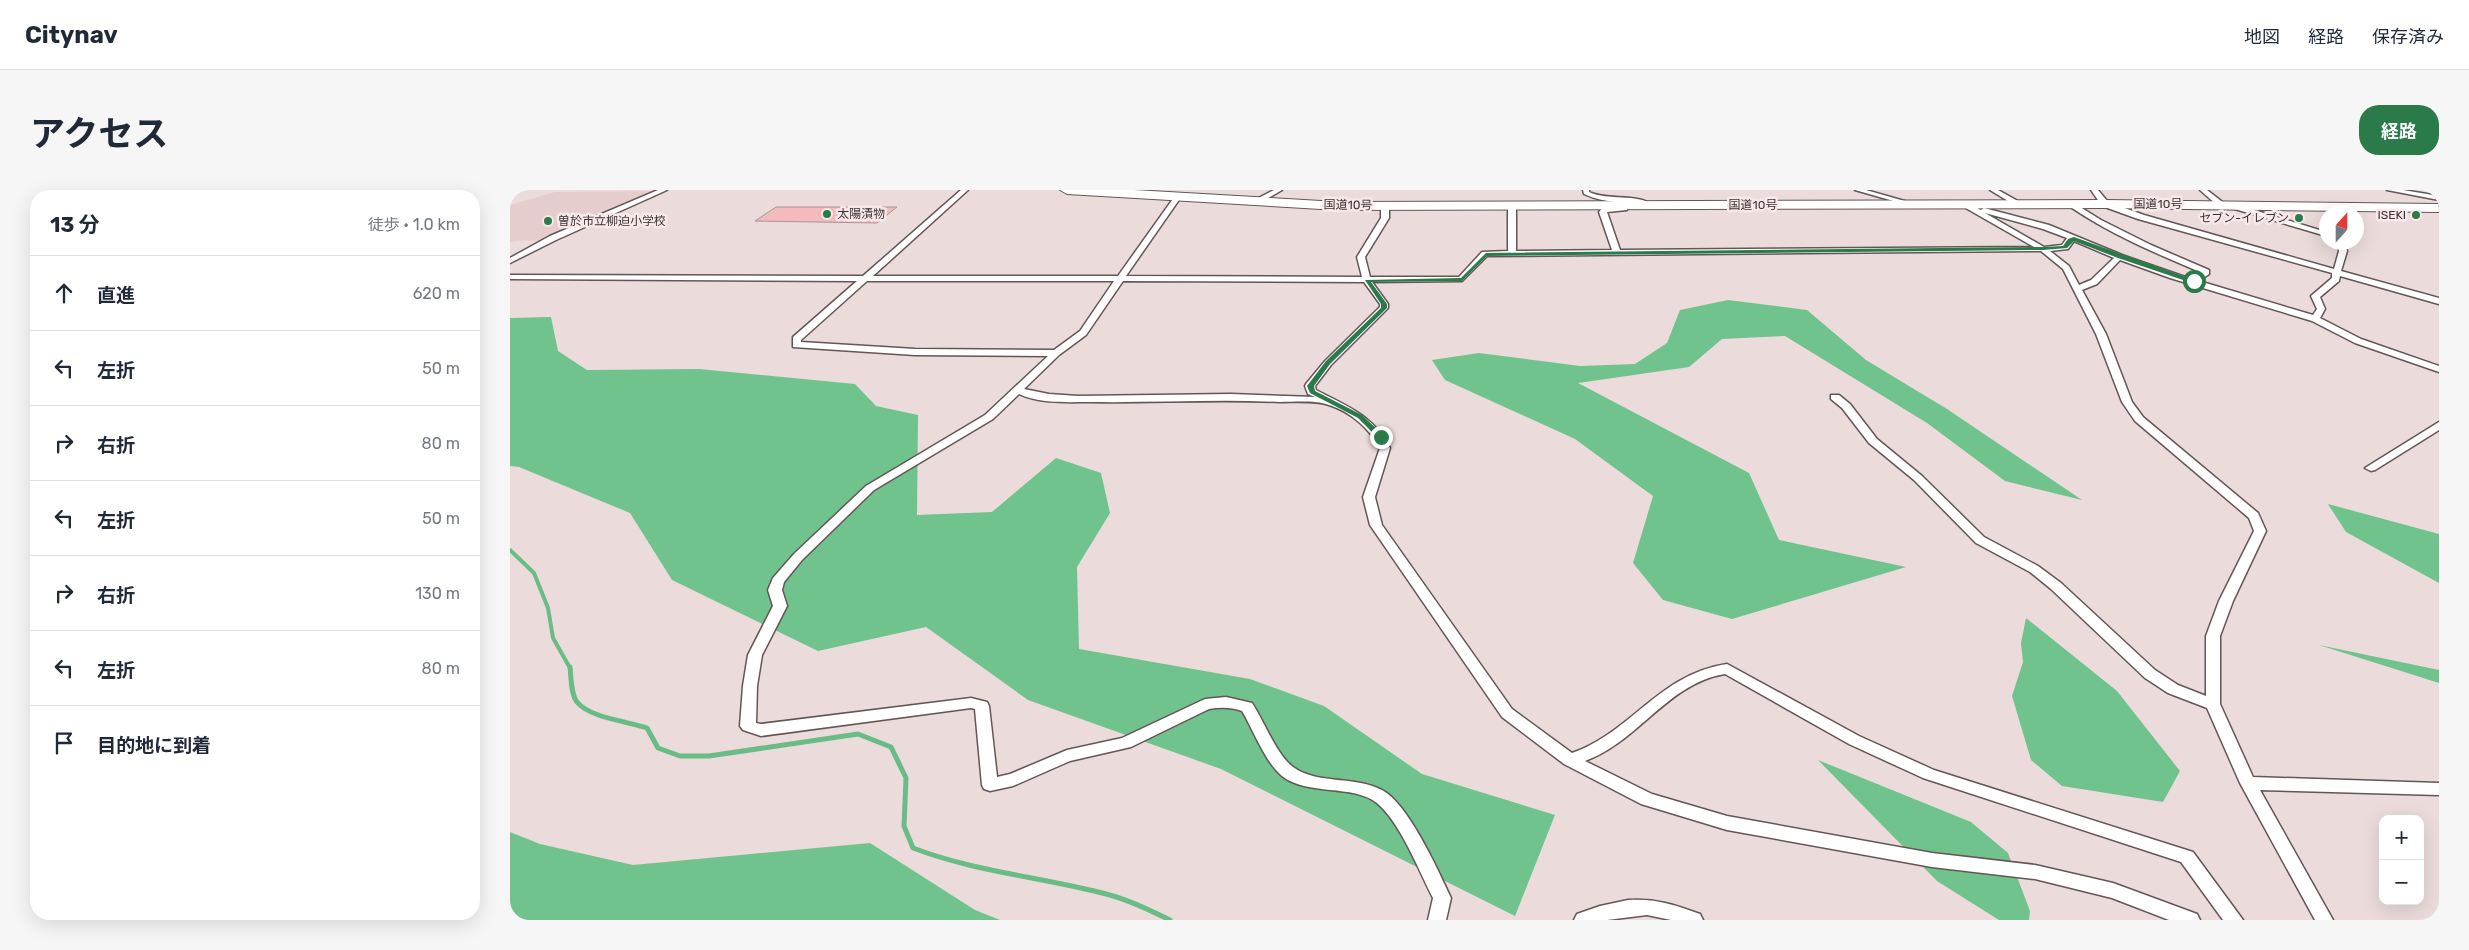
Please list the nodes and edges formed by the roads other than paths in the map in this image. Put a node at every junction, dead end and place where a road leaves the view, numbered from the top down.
1 (664, 190) edge
2 (964, 190) edge
3 (1067, 190) edge
4 (1279, 190) edge
5 (1586, 190) edge
6 (1858, 190) edge
7 (1993, 190) edge
8 (2094, 190) edge
9 (2203, 190) edge
10 (2390, 190) edge
11 (1159, 193) edge
12 (1177, 197) junction
13 (2439, 198) edge
14 (1254, 202) junction
15 (1911, 204) junction
16 (2072, 204) junction
17 (2105, 204) junction
18 (2226, 204) junction
19 (1512, 205) junction
20 (1643, 205) junction
21 (2020, 205) junction
22 (1385, 206) junction
23 (1972, 207) junction
24 (2439, 208) edge
25 (2319, 232) edge
26 (2074, 239) junction
27 (2043, 249) junction
28 (2344, 250) edge
29 (1617, 253) junction
30 (1512, 254) junction
31 (2119, 257) junction
32 (510, 261) edge
33 (2336, 272) junction
34 (510, 277) edge
35 (864, 278) junction
36 (1120, 280) junction
37 (1367, 281) junction
38 (2194, 281) junction
39 (2078, 288) junction
40 (2439, 301) edge
41 (2315, 320) junction
42 (1056, 353) junction
43 (2439, 369) edge
44 (1018, 390) junction
45 (1836, 397) dead end
46 (1330, 401) junction
47 (2439, 425) edge
48 (2371, 468) dead end
49 (2213, 704) junction
50 (1570, 760) junction
51 (2248, 784) junction
52 (2439, 789) edge
53 (1437, 920) edge
54 (1583, 920) edge
55 (1694, 920) edge
56 (2191, 920) edge
57 (2234, 920) edge
58 (2324, 920) edge

1 - 32 street
2 - 35 street
3 - 11 highway, 国道10号
4 - 14 street
5 - 20 street
6 - 15 street
7 - 21 street
8 - 17 street
9 - 18 street
10 - 13 street
11 - 12 highway, 国道10号
12 - 14 highway, 国道10号
12 - 36 street
14 - 22 highway, 国道10号
15 - 20 highway, 国道10号
15 - 23 highway, 国道10号
16 - 17 highway, 国道10号
16 - 21 highway, 国道10号
16 - 38 street
17 - 18 highway, 国道10号
17 - 33 street
18 - 24 highway, 国道10号
18 - 25 street
19 - 20 highway, 国道10号
19 - 22 highway, 国道10号
19 - 30 street
20 - 29 street
21 - 23 highway, 国道10号
22 - 37 street
23 - 26 street
23 - 27 street
26 - 27 street
26 - 31 street
27 - 29 street
27 - 39 street
28 - 33 street
29 - 30 street
30 - 37 street
31 - 38 street
31 - 39 street
33 - 40 street
33 - 41 street
34 - 35 street
35 - 36 street
35 - 42 street
36 - 37 street
36 - 42 street
37 - 46 street
38 - 41 street
39 - 49 street
41 - 43 street
42 - 44 street
44 - 46 street
44 - 53 street
45 - 49 street
46 - 50 street
47 - 48 street
49 - 51 street
50 - 56 street
50 - 57 street
51 - 52 street
51 - 58 street
54 - 55 street

